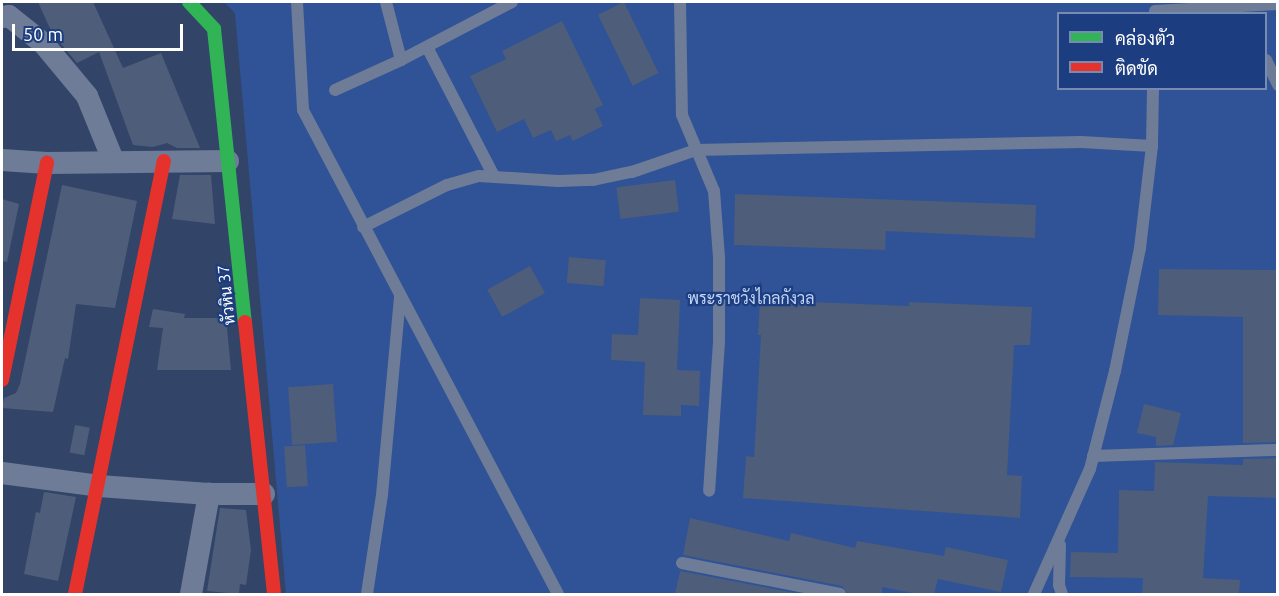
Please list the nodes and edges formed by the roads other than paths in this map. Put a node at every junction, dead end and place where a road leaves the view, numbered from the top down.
1 (189, 2) edge
2 (297, 2) edge
3 (386, 2) edge
4 (513, 2) edge
5 (680, 2) edge
6 (1266, 7) edge
7 (1154, 9) edge
8 (2, 17) edge
9 (428, 47) junction
10 (401, 60) junction
11 (1267, 62) edge
12 (1278, 84) edge
13 (335, 90) dead end
14 (1154, 90) edge
15 (1152, 146) junction
16 (696, 150) junction
17 (2, 160) edge
18 (114, 160) junction
19 (228, 161) junction
20 (164, 162) junction
21 (47, 163) junction
22 (494, 176) junction
23 (363, 227) junction
24 (400, 296) junction
25 (2, 380) edge
26 (1278, 450) edge
27 (1093, 456) junction
28 (2, 473) edge
29 (99, 486) junction
30 (709, 491) dead end
31 (209, 494) junction
32 (264, 494) junction
33 (1060, 541) junction
34 (682, 563) dead end
35 (75, 594) edge
36 (191, 594) edge
37 (274, 594) edge
38 (367, 594) edge
39 (558, 594) edge
40 (840, 594) edge
41 (1034, 594) edge
42 (1062, 594) edge

1 - 19 street, หัวหิน 37
2 - 23 lane
3 - 10 lane
4 - 9 lane
5 - 16 lane
6 - 7 lane
8 - 18 street
9 - 10 lane
9 - 22 lane
10 - 13 lane
11 - 12 lane
14 - 15 lane
15 - 16 lane
15 - 27 lane
16 - 22 lane
16 - 30 lane
17 - 21 street
18 - 20 street
18 - 21 street
19 - 20 street
19 - 32 street, หัวหิน 37
20 - 29 street
21 - 25 street
22 - 23 lane
23 - 24 lane
24 - 38 lane
24 - 39 lane
26 - 27 lane
27 - 33 lane
28 - 29 street
29 - 31 street
29 - 35 street
31 - 32 street
31 - 36 street
32 - 37 street, หัวหิน 37
33 - 41 lane
33 - 42 lane
34 - 40 lane

